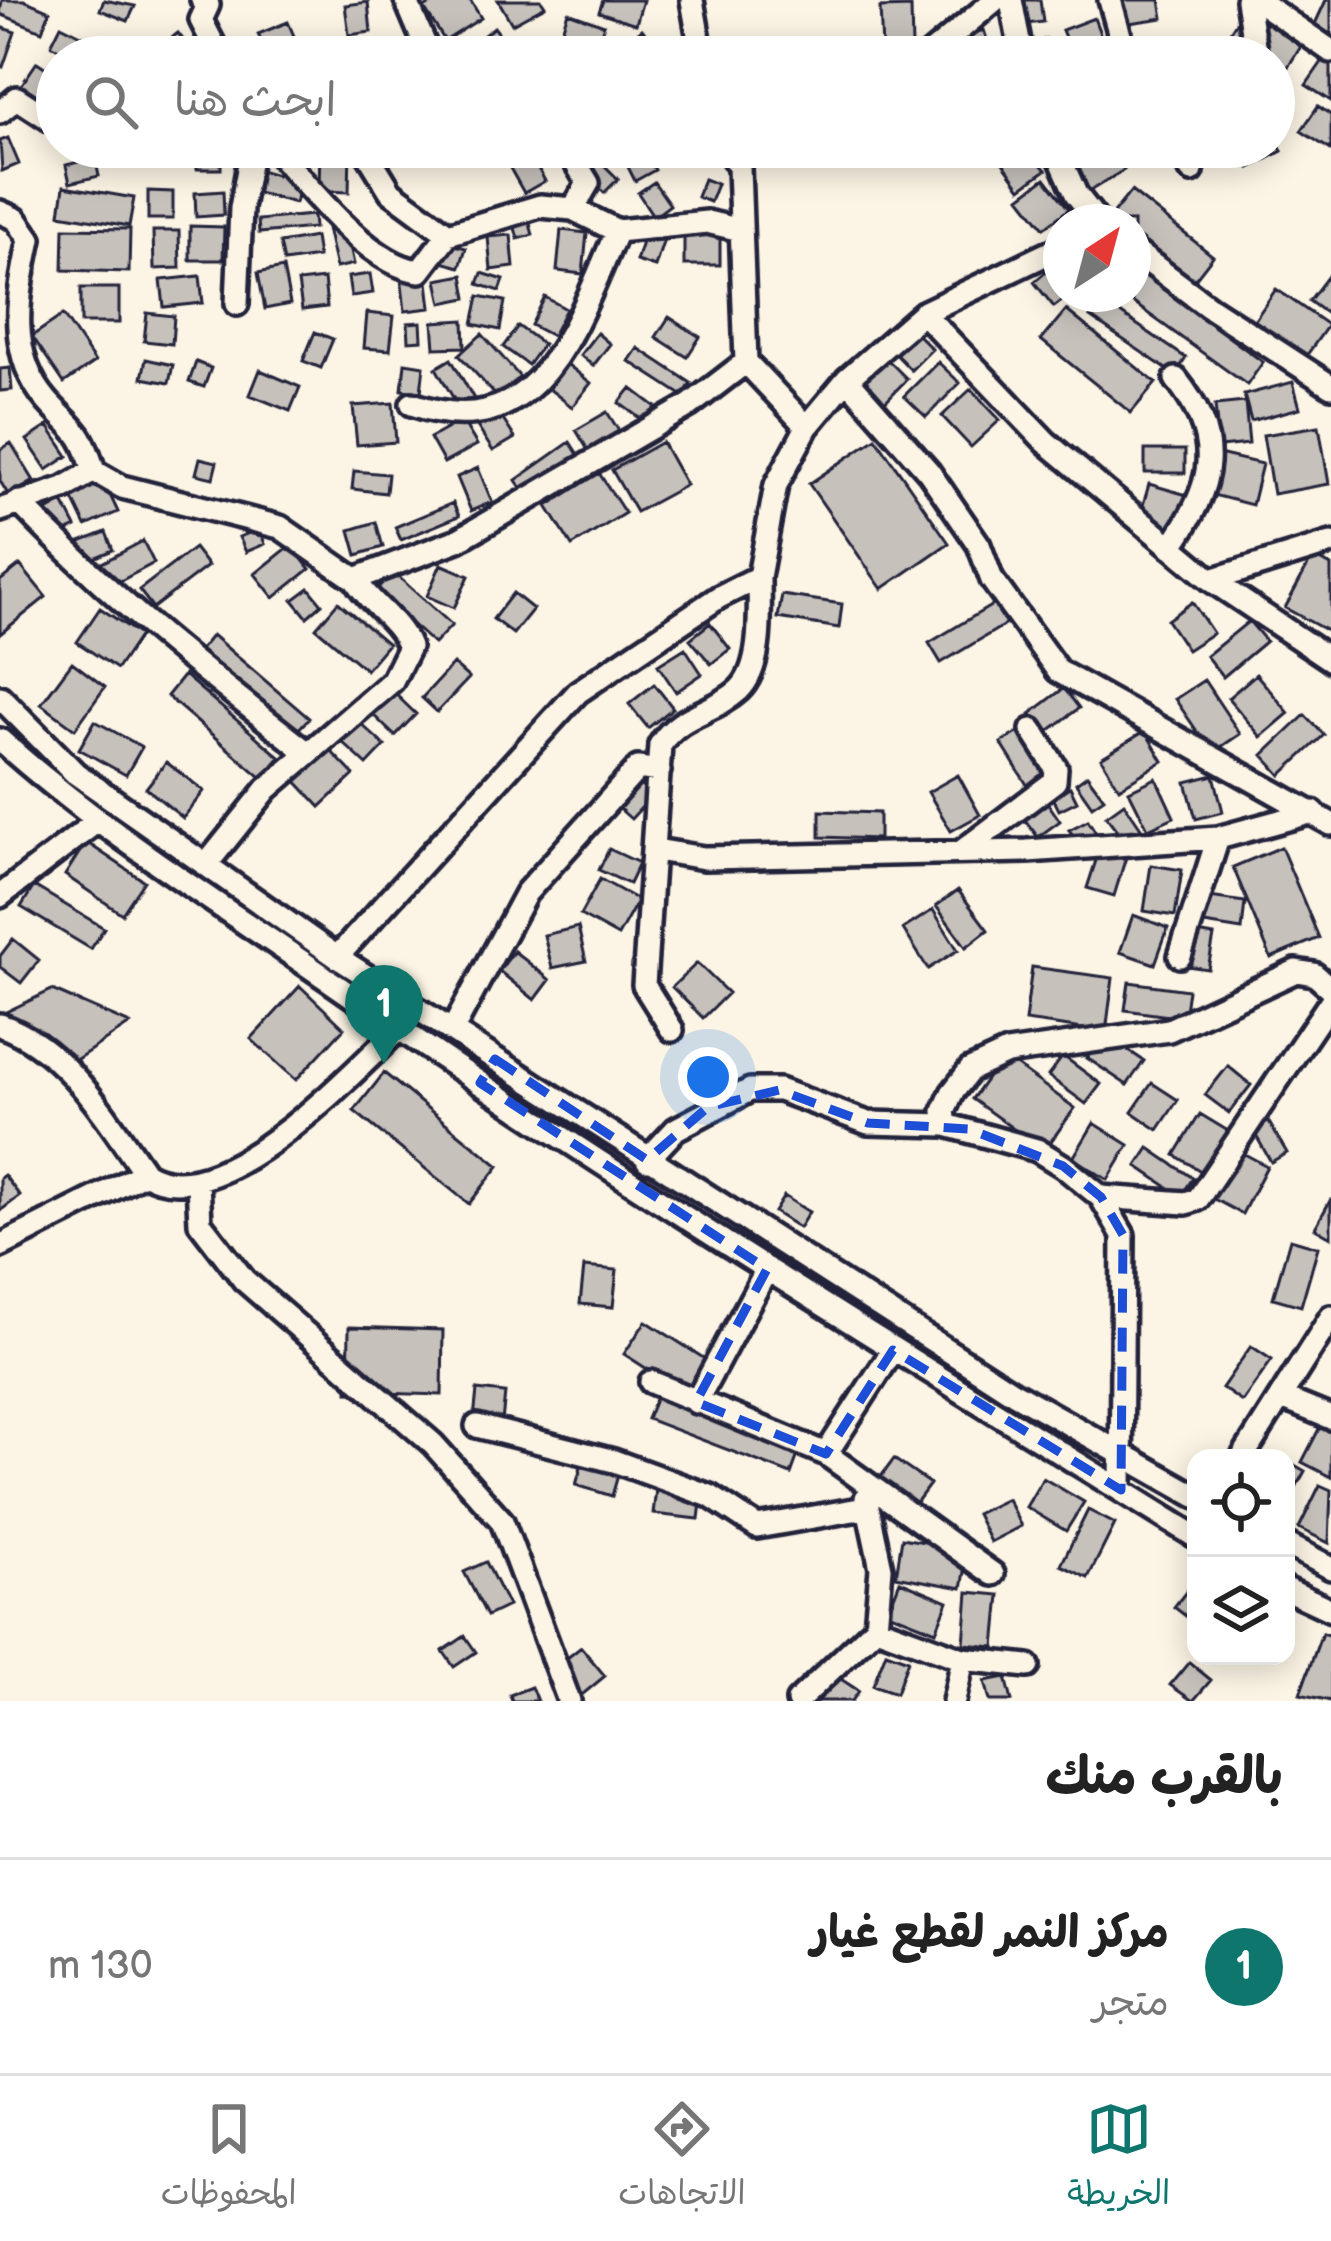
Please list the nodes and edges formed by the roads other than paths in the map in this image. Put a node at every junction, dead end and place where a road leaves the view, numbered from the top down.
1 (202, 0) edge
2 (406, 0) edge
3 (692, 0) edge
4 (995, 0) edge
5 (1011, 0) edge
6 (1110, 0) edge
7 (1247, 0) edge
8 (1257, 0) edge
9 (207, 36) edge
10 (421, 36) edge
11 (699, 36) edge
12 (952, 36) edge
13 (1018, 36) edge
14 (1120, 36) edge
15 (1253, 36) edge
16 (1331, 51) edge
17 (36, 110) edge
18 (0, 112) edge
19 (248, 168) edge
20 (292, 168) edge
21 (376, 168) edge
22 (579, 168) edge
23 (739, 168) edge
24 (1064, 168) edge
25 (1189, 168) edge
26 (1192, 172) dead end
27 (1084, 204) edge
28 (573, 209) junction
29 (0, 212) edge
30 (741, 230) junction
31 (617, 231) junction
32 (448, 234) junction
33 (1043, 256) edge
34 (1151, 263) edge
35 (237, 304) dead end
36 (923, 313) junction
37 (746, 362) junction
38 (847, 379) junction
39 (1176, 379) dead end
40 (1327, 387) edge
41 (412, 404) dead end
42 (806, 427) junction
43 (94, 471) junction
44 (10, 506) edge
45 (1331, 543) edge
46 (1171, 548) junction
47 (759, 577) junction
48 (355, 578) junction
49 (1210, 580) junction
50 (1331, 659) edge
51 (0, 697) edge
52 (1032, 730) dead end
53 (0, 740) edge
54 (308, 753) junction
55 (658, 771) junction
56 (1322, 818) edge
57 (96, 822) junction
58 (1218, 838) junction
59 (656, 850) junction
60 (961, 852) junction
61 (206, 865) junction
62 (0, 896) edge
63 (1180, 956) dead end
64 (337, 957) junction
65 (1331, 989) edge
66 (1331, 1001) edge
67 (0, 1025) edge
68 (399, 1029) junction
69 (672, 1030) dead end
70 (452, 1031) junction
71 (495, 1059) junction
72 (480, 1083) junction
73 (946, 1125) junction
74 (647, 1160) junction
75 (145, 1173) junction
76 (198, 1182) junction
77 (1101, 1197) junction
78 (0, 1246) edge
79 (767, 1269) junction
80 (1331, 1317) edge
81 (892, 1350) junction
82 (651, 1382) dead end
83 (1282, 1398) junction
84 (696, 1402) junction
85 (1331, 1418) edge
86 (477, 1426) dead end
87 (1248, 1449) edge
88 (1124, 1453) junction
89 (826, 1454) junction
90 (872, 1483) junction
91 (1121, 1490) junction
92 (1187, 1491) edge
93 (866, 1508) junction
94 (1187, 1531) edge
95 (1295, 1549) edge
96 (1331, 1568) edge
97 (993, 1574) dead end
98 (1295, 1593) edge
99 (1331, 1610) edge
100 (876, 1628) junction
101 (963, 1659) junction
102 (1028, 1666) dead end
103 (569, 1701) edge
104 (798, 1701) edge
105 (954, 1701) edge

1 - 9 street
2 - 10 street
3 - 11 street
4 - 12 street
5 - 13 street
6 - 14 street
7 - 15 street
8 - 16 street
17 - 18 street
19 - 35 street
20 - 32 street
21 - 32 street
22 - 28 street
23 - 30 street
24 - 27 street
25 - 26 street
28 - 31 street
28 - 32 street
29 - 43 street
30 - 31 street
30 - 37 street
31 - 41 street
33 - 36 street
34 - 40 street
36 - 38 street
36 - 46 street
37 - 42 street
37 - 48 street
38 - 42 street
38 - 56 street
39 - 46 street
42 - 47 street
43 - 44 street
43 - 48 street
44 - 54 street
45 - 49 street
46 - 49 street
47 - 55 street
47 - 64 street
48 - 54 street
49 - 50 street
51 - 61 street
52 - 60 street
53 - 57 street
54 - 61 street
55 - 59 street
55 - 70 street
56 - 58 street
57 - 62 street
57 - 68 street
58 - 60 street
58 - 63 street
59 - 60 street
59 - 69 street
61 - 64 street
64 - 70 street
65 - 73 street
66 - 77 street
67 - 75 street
68 - 72 street
68 - 76 street
70 - 71 street
71 - 72 street
71 - 74 street
72 - 79 street
73 - 74 street
73 - 77 street
74 - 88 street
75 - 76 street
75 - 78 street
76 - 103 street
77 - 88 street
79 - 81 street
79 - 84 street
80 - 83 street
81 - 89 street
81 - 91 street
82 - 84 street
83 - 85 street
83 - 87 street
84 - 89 street
86 - 93 street
88 - 91 street
88 - 92 street
89 - 90 street
90 - 93 street
90 - 97 street
91 - 94 street
93 - 100 street
95 - 96 street
98 - 99 street
100 - 101 street
100 - 104 street
101 - 102 street
101 - 105 street

